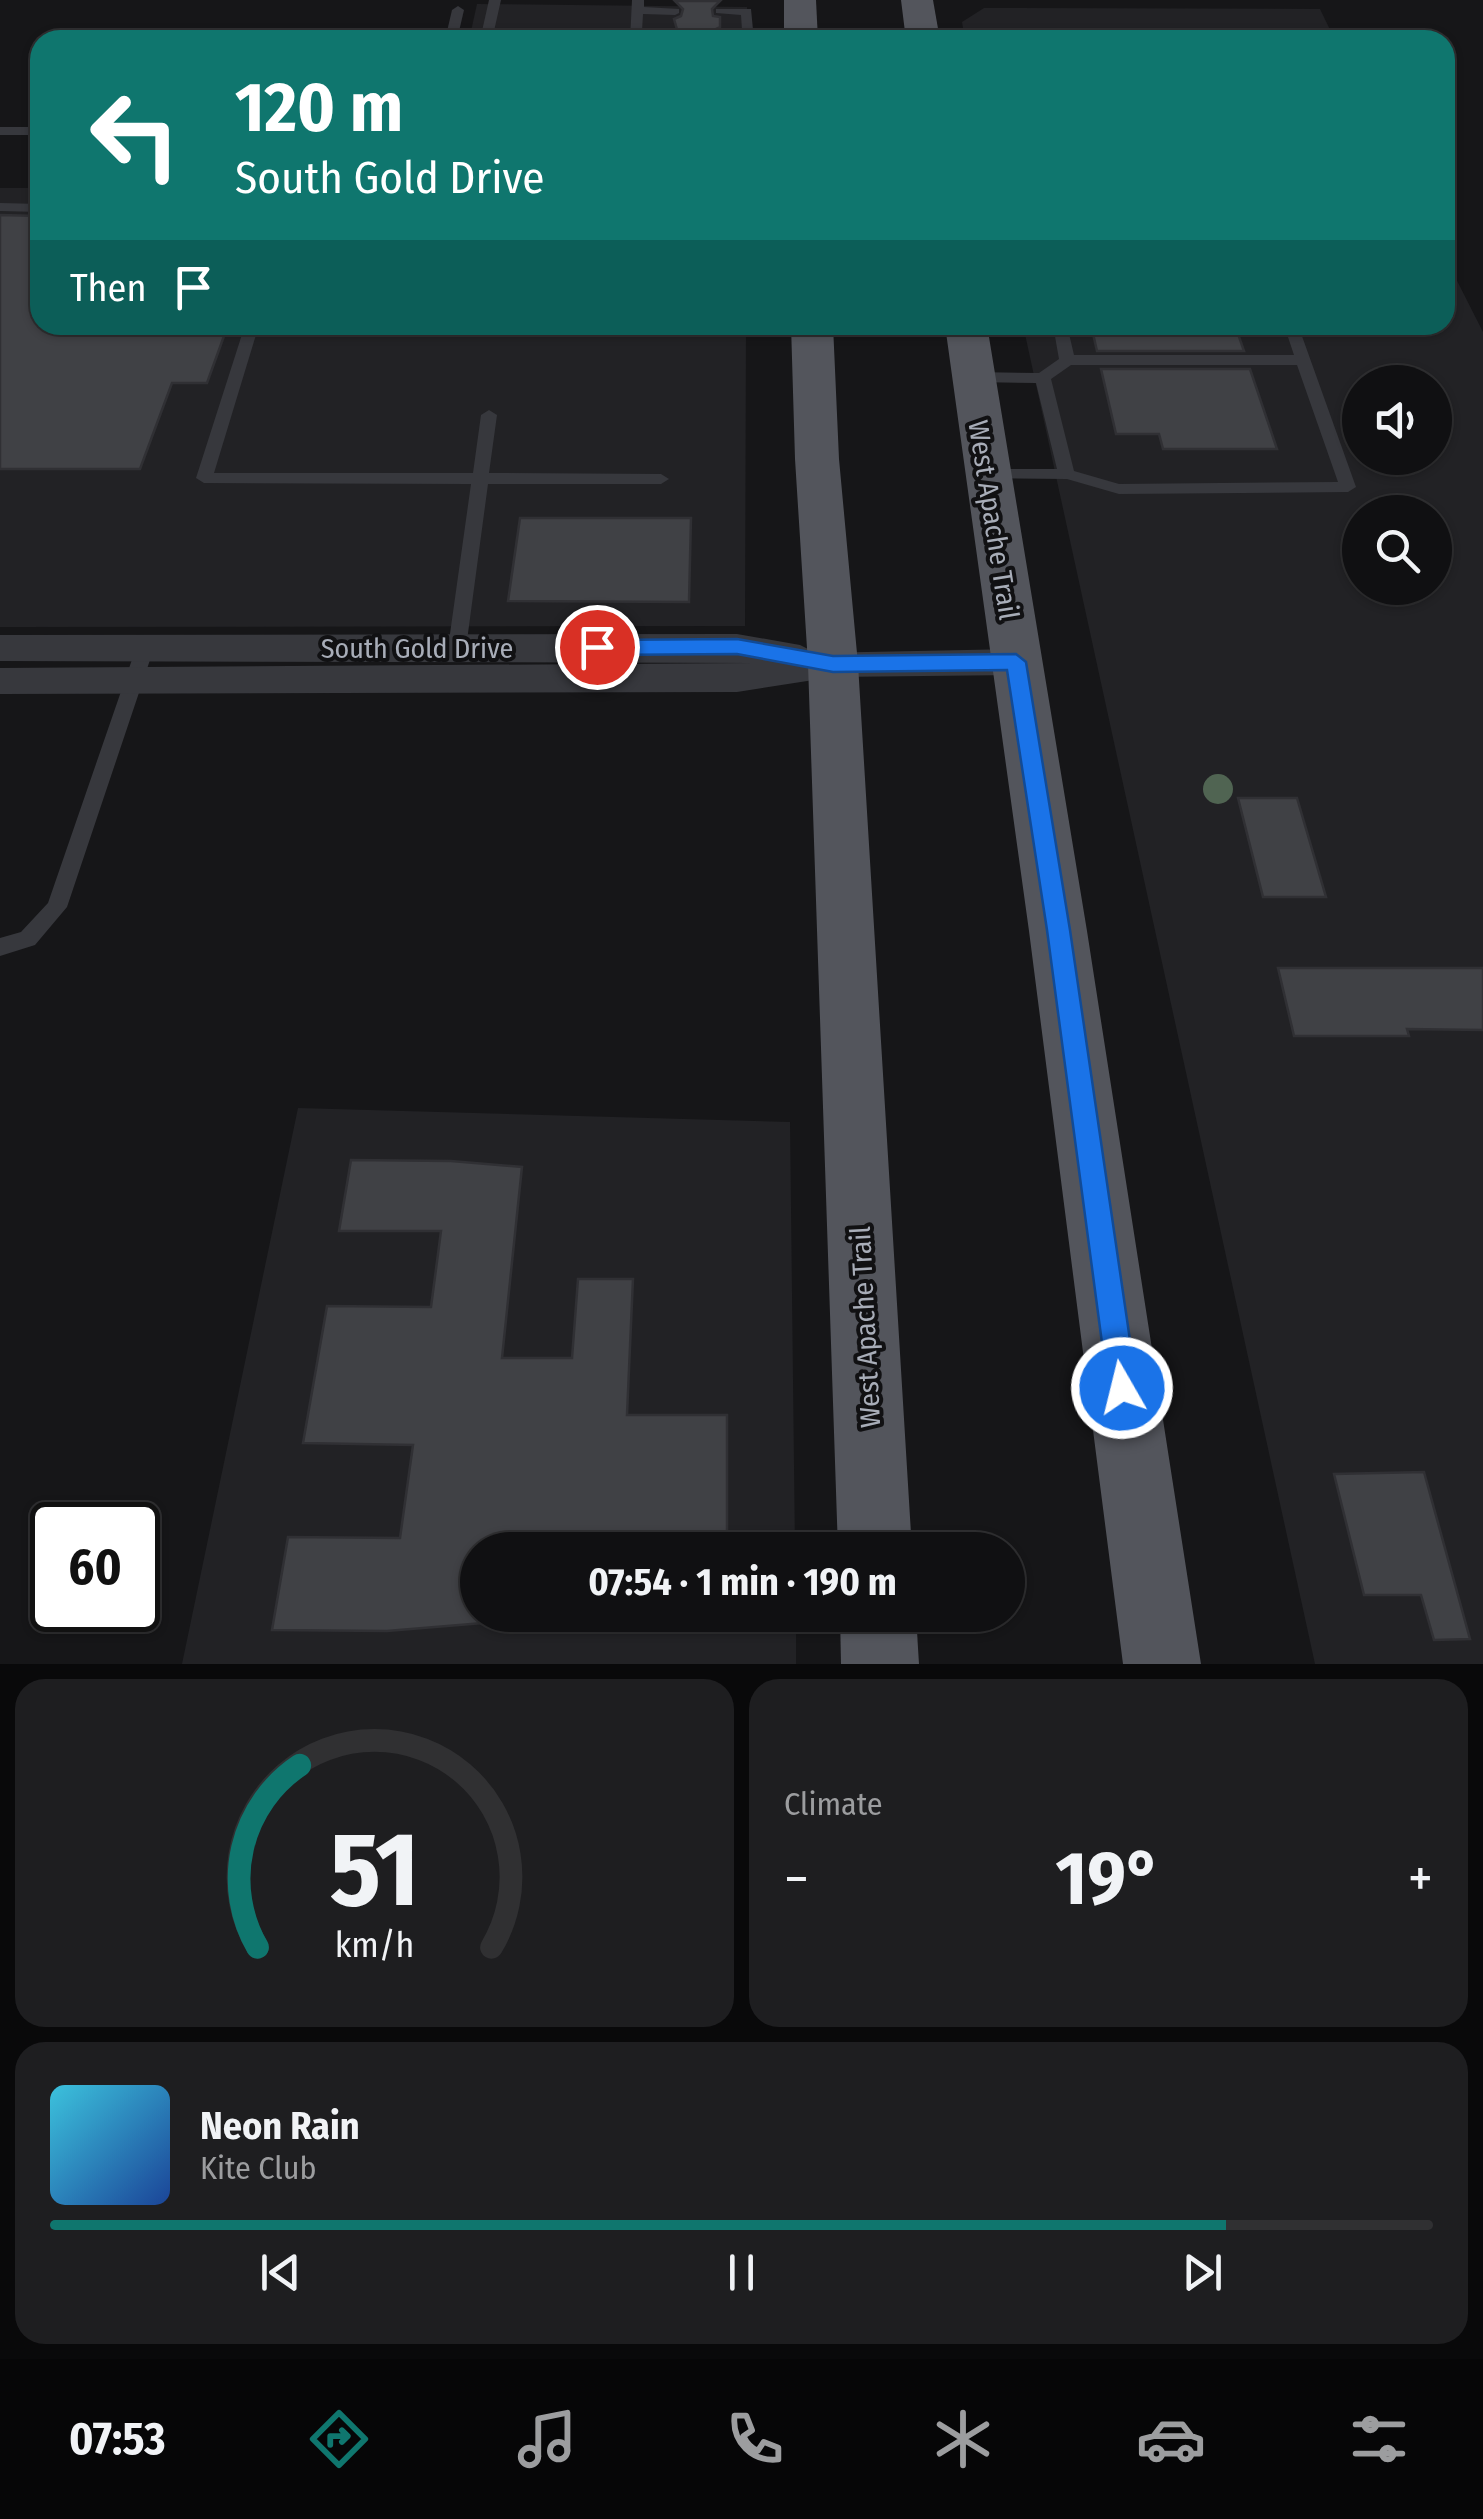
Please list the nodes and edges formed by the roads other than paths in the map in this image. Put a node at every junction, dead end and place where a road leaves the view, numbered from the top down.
1 (494, 0) edge
2 (800, 0) edge
3 (917, 0) edge
4 (638, 5) edge
5 (458, 10) dead end
6 (675, 11) dead end
7 (720, 11) dead end
8 (453, 30) edge
9 (488, 30) edge
10 (636, 30) edge
11 (748, 30) edge
12 (801, 30) edge
13 (922, 30) edge
14 (0, 131) edge
15 (30, 131) edge
16 (0, 207) edge
17 (30, 208) edge
18 (249, 335) edge
19 (812, 335) edge
20 (935, 335) edge
21 (967, 335) edge
22 (1062, 335) edge
23 (1294, 335) edge
24 (1067, 360) junction
25 (1303, 360) junction
26 (973, 377) junction
27 (1043, 378) junction
28 (489, 415) dead end
29 (988, 474) junction
30 (1067, 474) junction
31 (482, 478) junction
32 (661, 479) dead end
33 (0, 648) edge
34 (1016, 662) junction
35 (140, 664) junction
36 (454, 664) junction
37 (833, 664) junction
38 (0, 681) edge
39 (0, 948) edge
40 (874, 1532) edge
41 (879, 1632) edge
42 (880, 1664) edge
43 (1162, 1664) edge

1 - 9 lane
2 - 12 main road
3 - 13 main road
4 - 6 lane
4 - 10 lane
5 - 8 lane
7 - 11 lane
14 - 15 lane
16 - 17 lane
18 - 31 lane
19 - 37 main road, West Apache Trail
20 - 29 main road
21 - 26 main road, West Apache Trail
22 - 24 lane
23 - 25 lane
24 - 25 lane
24 - 27 lane
25 - 30 lane
26 - 27 lane
26 - 29 main road, West Apache Trail
27 - 30 lane
28 - 31 lane
29 - 30 lane
29 - 34 main road, West Apache Trail
31 - 32 lane
31 - 36 lane
33 - 35 street, South Gold Drive
34 - 37 street, South Gold Drive
34 - 43 main road, West Apache Trail
35 - 36 street, South Gold Drive
35 - 38 street, South Gold Drive
35 - 39 lane
36 - 37 street, South Gold Drive
37 - 40 main road, West Apache Trail
41 - 42 main road

